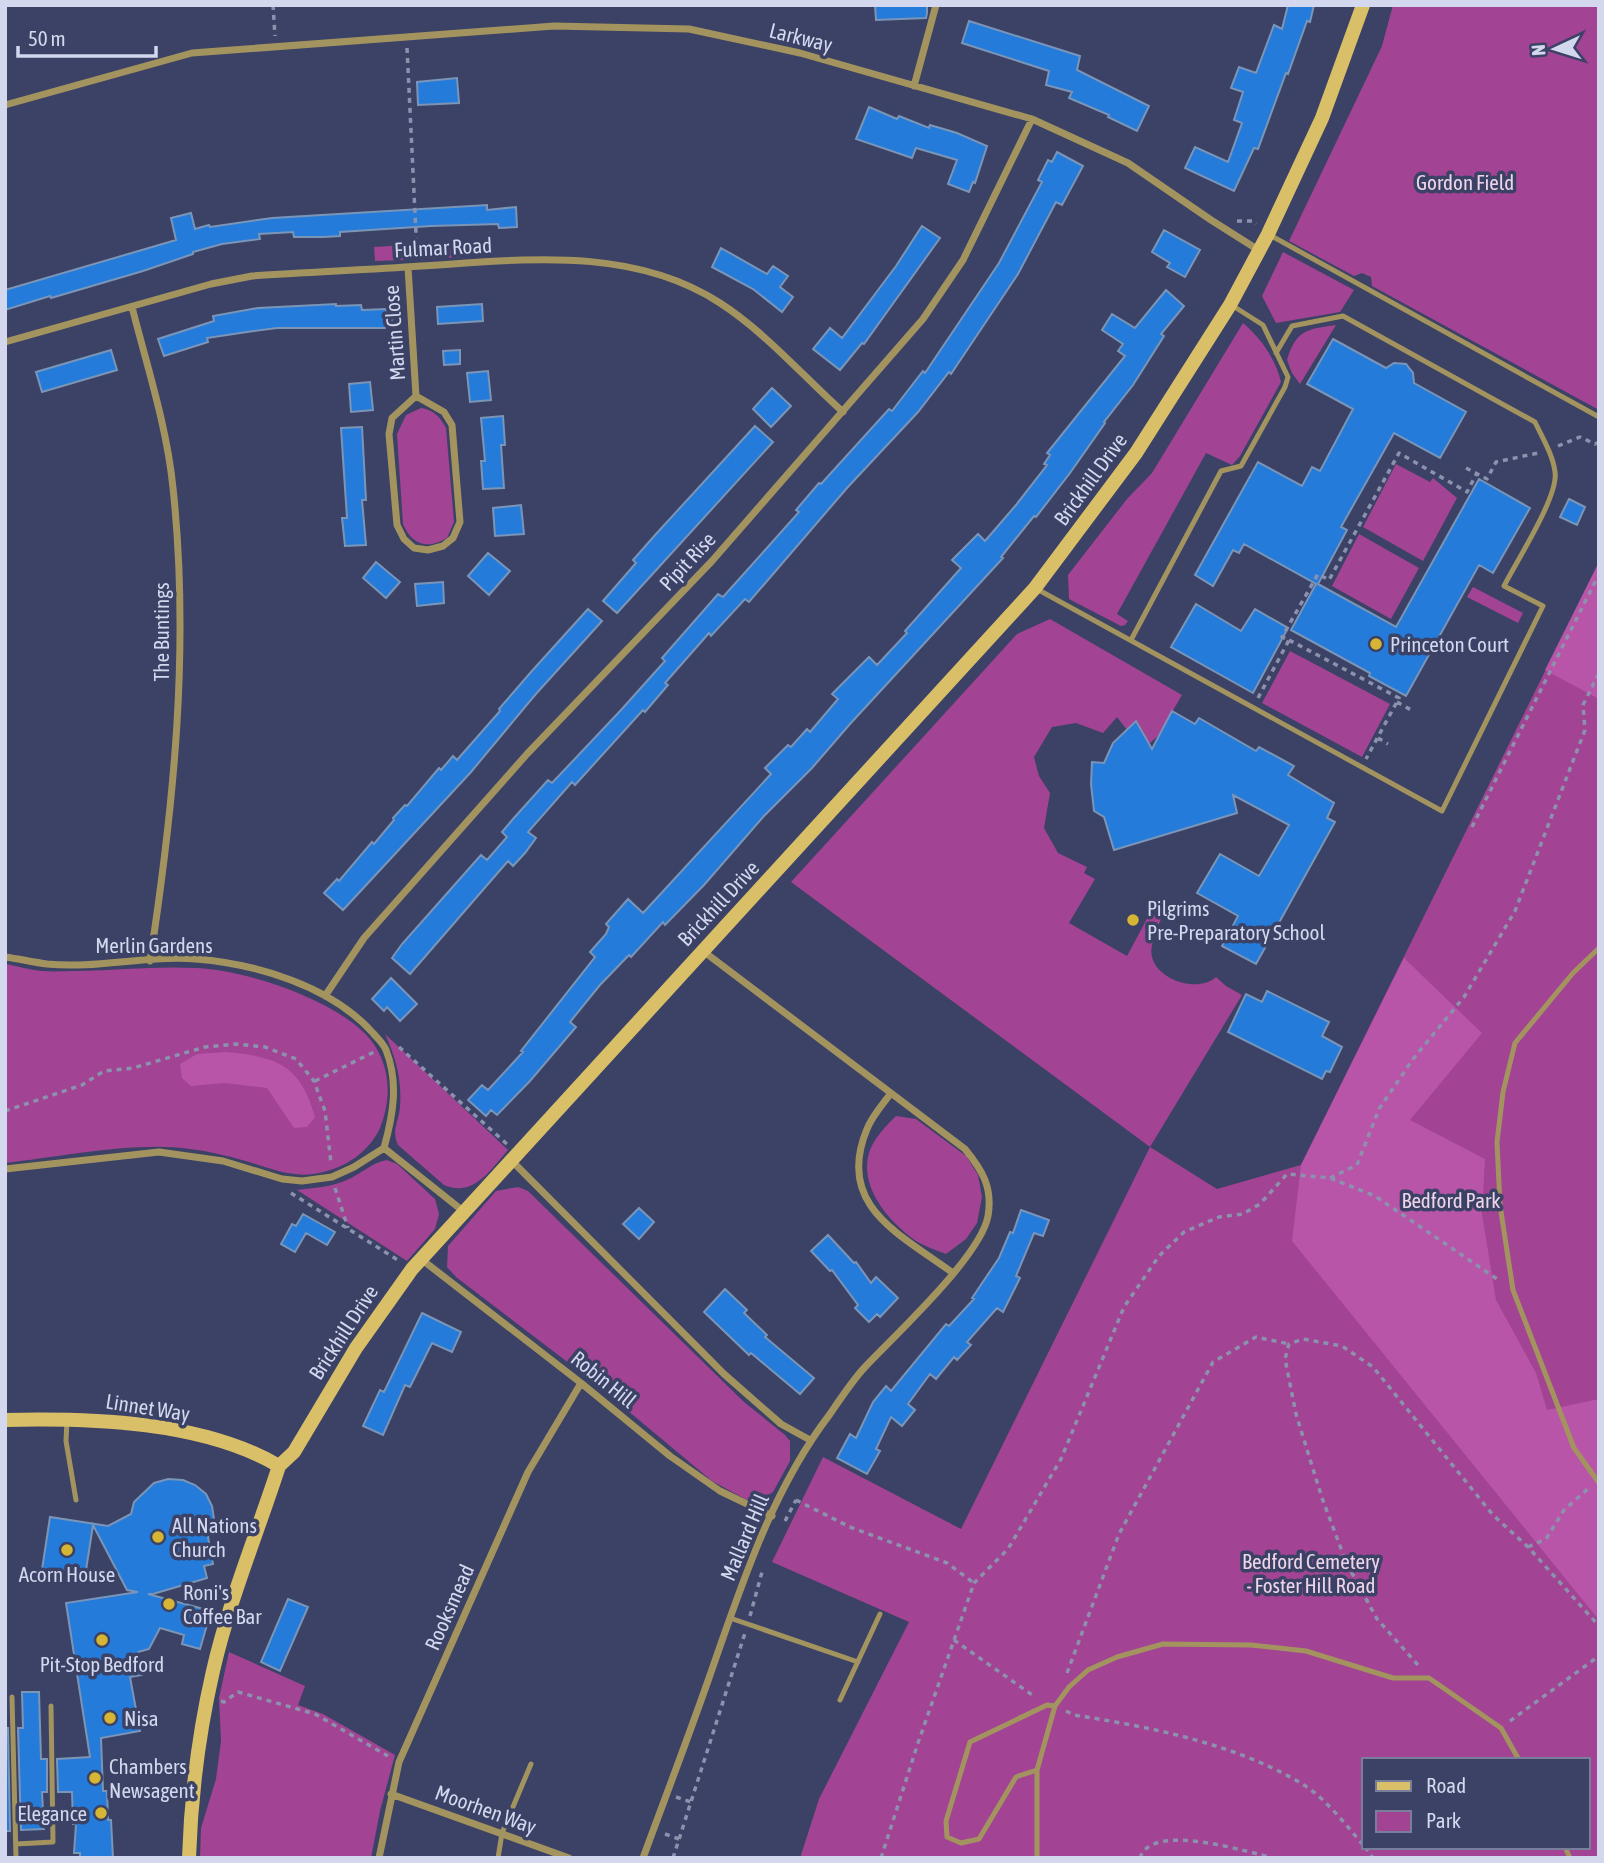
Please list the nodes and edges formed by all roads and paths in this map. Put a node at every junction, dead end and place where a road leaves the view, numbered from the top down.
1 (274, 5) edge
2 (936, 5) edge
3 (1363, 5) edge
4 (406, 35) junction
5 (275, 45) junction
6 (914, 86) junction
7 (5, 105) edge
8 (1032, 119) junction
9 (1268, 234) junction
10 (1260, 251) junction
11 (408, 267) junction
12 (418, 267) junction
13 (1230, 305) junction
14 (132, 307) junction
15 (5, 342) edge
16 (1276, 353) junction
17 (416, 396) junction
18 (843, 412) junction
19 (1599, 417) edge
20 (1599, 442) edge
21 (1548, 451) junction
22 (1466, 468) dead end
23 (1477, 473) junction
24 (1599, 574) edge
25 (1035, 588) junction
26 (1131, 640) junction
27 (1289, 640) junction
28 (1599, 673) edge
29 (1397, 702) junction
30 (1253, 707) junction
31 (1413, 711) dead end
32 (1378, 738) junction
33 (1388, 744) dead end
34 (1366, 771) junction
35 (1472, 827) dead end
36 (1599, 948) edge
37 (703, 951) junction
38 (5, 957) edge
39 (150, 961) junction
40 (326, 996) junction
41 (385, 1047) junction
42 (314, 1081) junction
43 (891, 1093) junction
44 (5, 1111) edge
45 (384, 1148) junction
46 (514, 1157) junction
47 (5, 1169) edge
48 (332, 1177) junction
49 (1329, 1178) junction
50 (289, 1192) dead end
51 (463, 1211) junction
52 (348, 1228) junction
53 (417, 1264) junction
54 (953, 1273) junction
55 (1513, 1290) junction
56 (1289, 1344) junction
57 (581, 1383) junction
58 (67, 1418) junction
59 (5, 1420) edge
60 (810, 1440) junction
61 (279, 1466) junction
62 (1598, 1482) edge
63 (782, 1492) junction
64 (76, 1500) dead end
65 (796, 1500) junction
66 (772, 1516) junction
67 (784, 1522) dead end
68 (1528, 1547) junction
69 (764, 1566) dead end
70 (975, 1583) junction
71 (880, 1614) dead end
72 (730, 1618) junction
73 (747, 1624) junction
74 (1599, 1626) edge
75 (954, 1640) junction
76 (1599, 1656) edge
77 (858, 1662) junction
78 (1429, 1678) junction
79 (12, 1697) dead end
80 (209, 1699) junction
81 (840, 1700) dead end
82 (1046, 1705) junction
83 (51, 1706) dead end
84 (1055, 1706) junction
85 (1502, 1728) junction
86 (1518, 1758) edge
87 (399, 1762) junction
88 (531, 1765) dead end
89 (1037, 1770) junction
90 (391, 1794) junction
91 (502, 1833) junction
92 (16, 1843) junction
93 (1362, 1844) edge
94 (16, 1858) edge
95 (189, 1858) edge
96 (379, 1858) edge
97 (498, 1858) edge
98 (569, 1858) edge
99 (643, 1858) edge
100 (673, 1858) edge
101 (881, 1858) edge
102 (1037, 1858) edge
103 (1140, 1858) edge
104 (1274, 1858) edge

1 - 5 path
2 - 6 street
3 - 9 street, Brickhill Drive
4 - 5 street, Larkway
4 - 6 street, Larkway
4 - 12 path
5 - 7 street, Larkway
6 - 8 street, Larkway
8 - 10 street, Larkway
8 - 18 street, Pipit Rise
9 - 10 street, Brickhill Drive
9 - 19 lane
10 - 13 street, Brickhill Drive
11 - 12 street, Fulmar Road
11 - 14 street, Fulmar Road
11 - 17 street, Martin Close
12 - 18 street, Fulmar Road
13 - 16 lane
13 - 25 street, Brickhill Drive
14 - 15 street, Fulmar Road
14 - 39 street, The Buntings
16 - 21 lane
16 - 26 lane
17 - 17 street, Martin Close
18 - 40 street, Pipit Rise
20 - 21 path
21 - 23 path
21 - 34 lane
22 - 23 path
23 - 27 path
24 - 35 path
25 - 26 lane
25 - 37 street, Brickhill Drive
26 - 30 lane
27 - 29 path
27 - 30 path
28 - 49 path
29 - 31 path
29 - 32 path
30 - 34 lane
32 - 33 path
32 - 34 path
36 - 55 lane
37 - 43 street, Mallard Hill
37 - 46 street, Brickhill Drive
38 - 39 street, Merlin Gardens
39 - 40 street, Merlin Gardens
40 - 41 street, Merlin Gardens
41 - 42 path
41 - 45 street, Merlin Gardens
41 - 46 path
42 - 44 path
42 - 48 path
43 - 54 street
43 - 54 street, Mallard Hill
45 - 48 street
45 - 51 street
46 - 51 street, Brickhill Drive
46 - 60 street
47 - 48 street
48 - 52 path
49 - 55 path
49 - 70 path
50 - 52 path
51 - 53 street, Brickhill Drive
52 - 53 path
53 - 57 street, Robin Hill
53 - 61 street, Brickhill Drive
54 - 60 street, Mallard Hill
55 - 62 lane
56 - 68 path
56 - 78 path
56 - 84 path
57 - 66 street, Robin Hill
57 - 87 street, Rooksmead
58 - 59 street, Linnet Way
58 - 61 street, Linnet Way
58 - 64 lane
60 - 63 street, Mallard Hill
61 - 80 street, Brickhill Drive
62 - 68 path
63 - 65 path
63 - 66 street, Mallard Hill
65 - 67 path
65 - 70 path
66 - 72 street, Mallard Hill
68 - 74 path
69 - 73 path
70 - 75 path
71 - 77 lane
72 - 73 lane
72 - 99 street, Mallard Hill
73 - 77 lane
73 - 100 path
75 - 82 path
75 - 101 path
76 - 85 path
77 - 81 lane
78 - 84 lane
78 - 85 lane
79 - 92 lane
80 - 87 path
80 - 95 street, Brickhill Drive
82 - 84 lane
82 - 89 lane
83 - 92 lane
84 - 89 lane
84 - 93 path
85 - 86 lane
87 - 90 street, Rooksmead
88 - 91 lane
89 - 102 lane
90 - 91 street, Moorhen Way
90 - 96 street, Rooksmead
91 - 97 lane
91 - 98 street, Moorhen Way
92 - 94 lane
103 - 104 path

